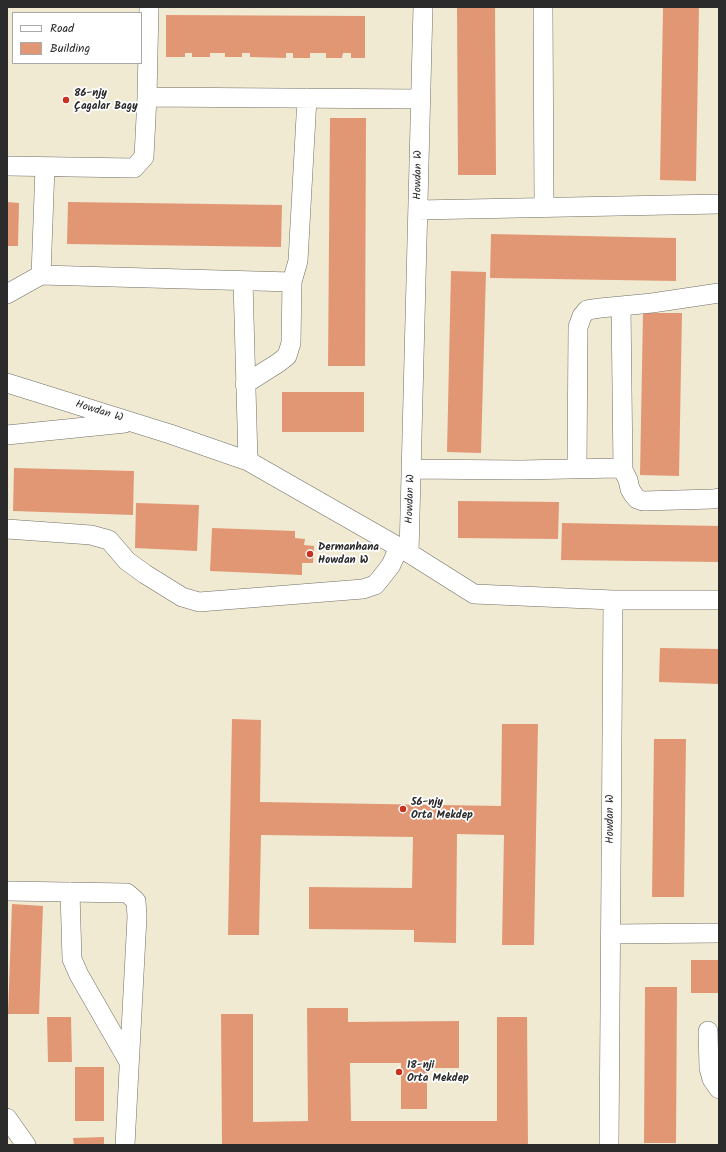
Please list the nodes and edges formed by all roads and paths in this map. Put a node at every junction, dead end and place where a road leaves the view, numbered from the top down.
1 (149, 7) edge
2 (423, 7) edge
3 (543, 7) edge
4 (148, 97) junction
5 (307, 98) junction
6 (420, 99) junction
7 (7, 166) edge
8 (45, 167) junction
9 (719, 204) edge
10 (544, 207) junction
11 (418, 210) junction
12 (41, 275) junction
13 (244, 281) junction
14 (292, 282) junction
15 (719, 293) edge
16 (7, 294) edge
17 (621, 306) junction
18 (7, 383) edge
19 (245, 384) junction
20 (133, 422) junction
21 (7, 435) edge
22 (248, 461) junction
23 (412, 469) junction
24 (577, 469) junction
25 (623, 470) junction
26 (719, 498) edge
27 (7, 529) edge
28 (404, 550) junction
29 (613, 600) junction
30 (719, 600) edge
31 (7, 891) edge
32 (70, 892) junction
33 (610, 934) junction
34 (719, 934) edge
35 (708, 1031) dead end
36 (129, 1062) junction
37 (719, 1089) edge
38 (7, 1118) edge
39 (26, 1145) edge
40 (125, 1145) edge
41 (608, 1145) edge

1 - 4 street
2 - 6 street, Howdan W
3 - 10 street
4 - 5 street
4 - 8 street
5 - 6 street
5 - 14 street
6 - 11 street, Howdan W
7 - 8 street
8 - 12 street
9 - 10 street
10 - 11 street
11 - 23 street, Howdan W
12 - 13 street
12 - 16 street
13 - 14 street
13 - 19 street
14 - 19 street
15 - 17 street
17 - 24 street
17 - 25 street
18 - 20 street, Howdan W
19 - 22 street
20 - 21 street
20 - 22 street, Howdan W
22 - 28 street, Howdan W
23 - 24 street
23 - 28 street, Howdan W
24 - 25 street
25 - 26 street
27 - 28 street
28 - 29 street
29 - 30 street
29 - 33 street, Howdan W
31 - 32 street
32 - 36 street
32 - 36 street
33 - 34 street
33 - 41 street, Howdan W
35 - 37 street
36 - 40 street
38 - 39 street

